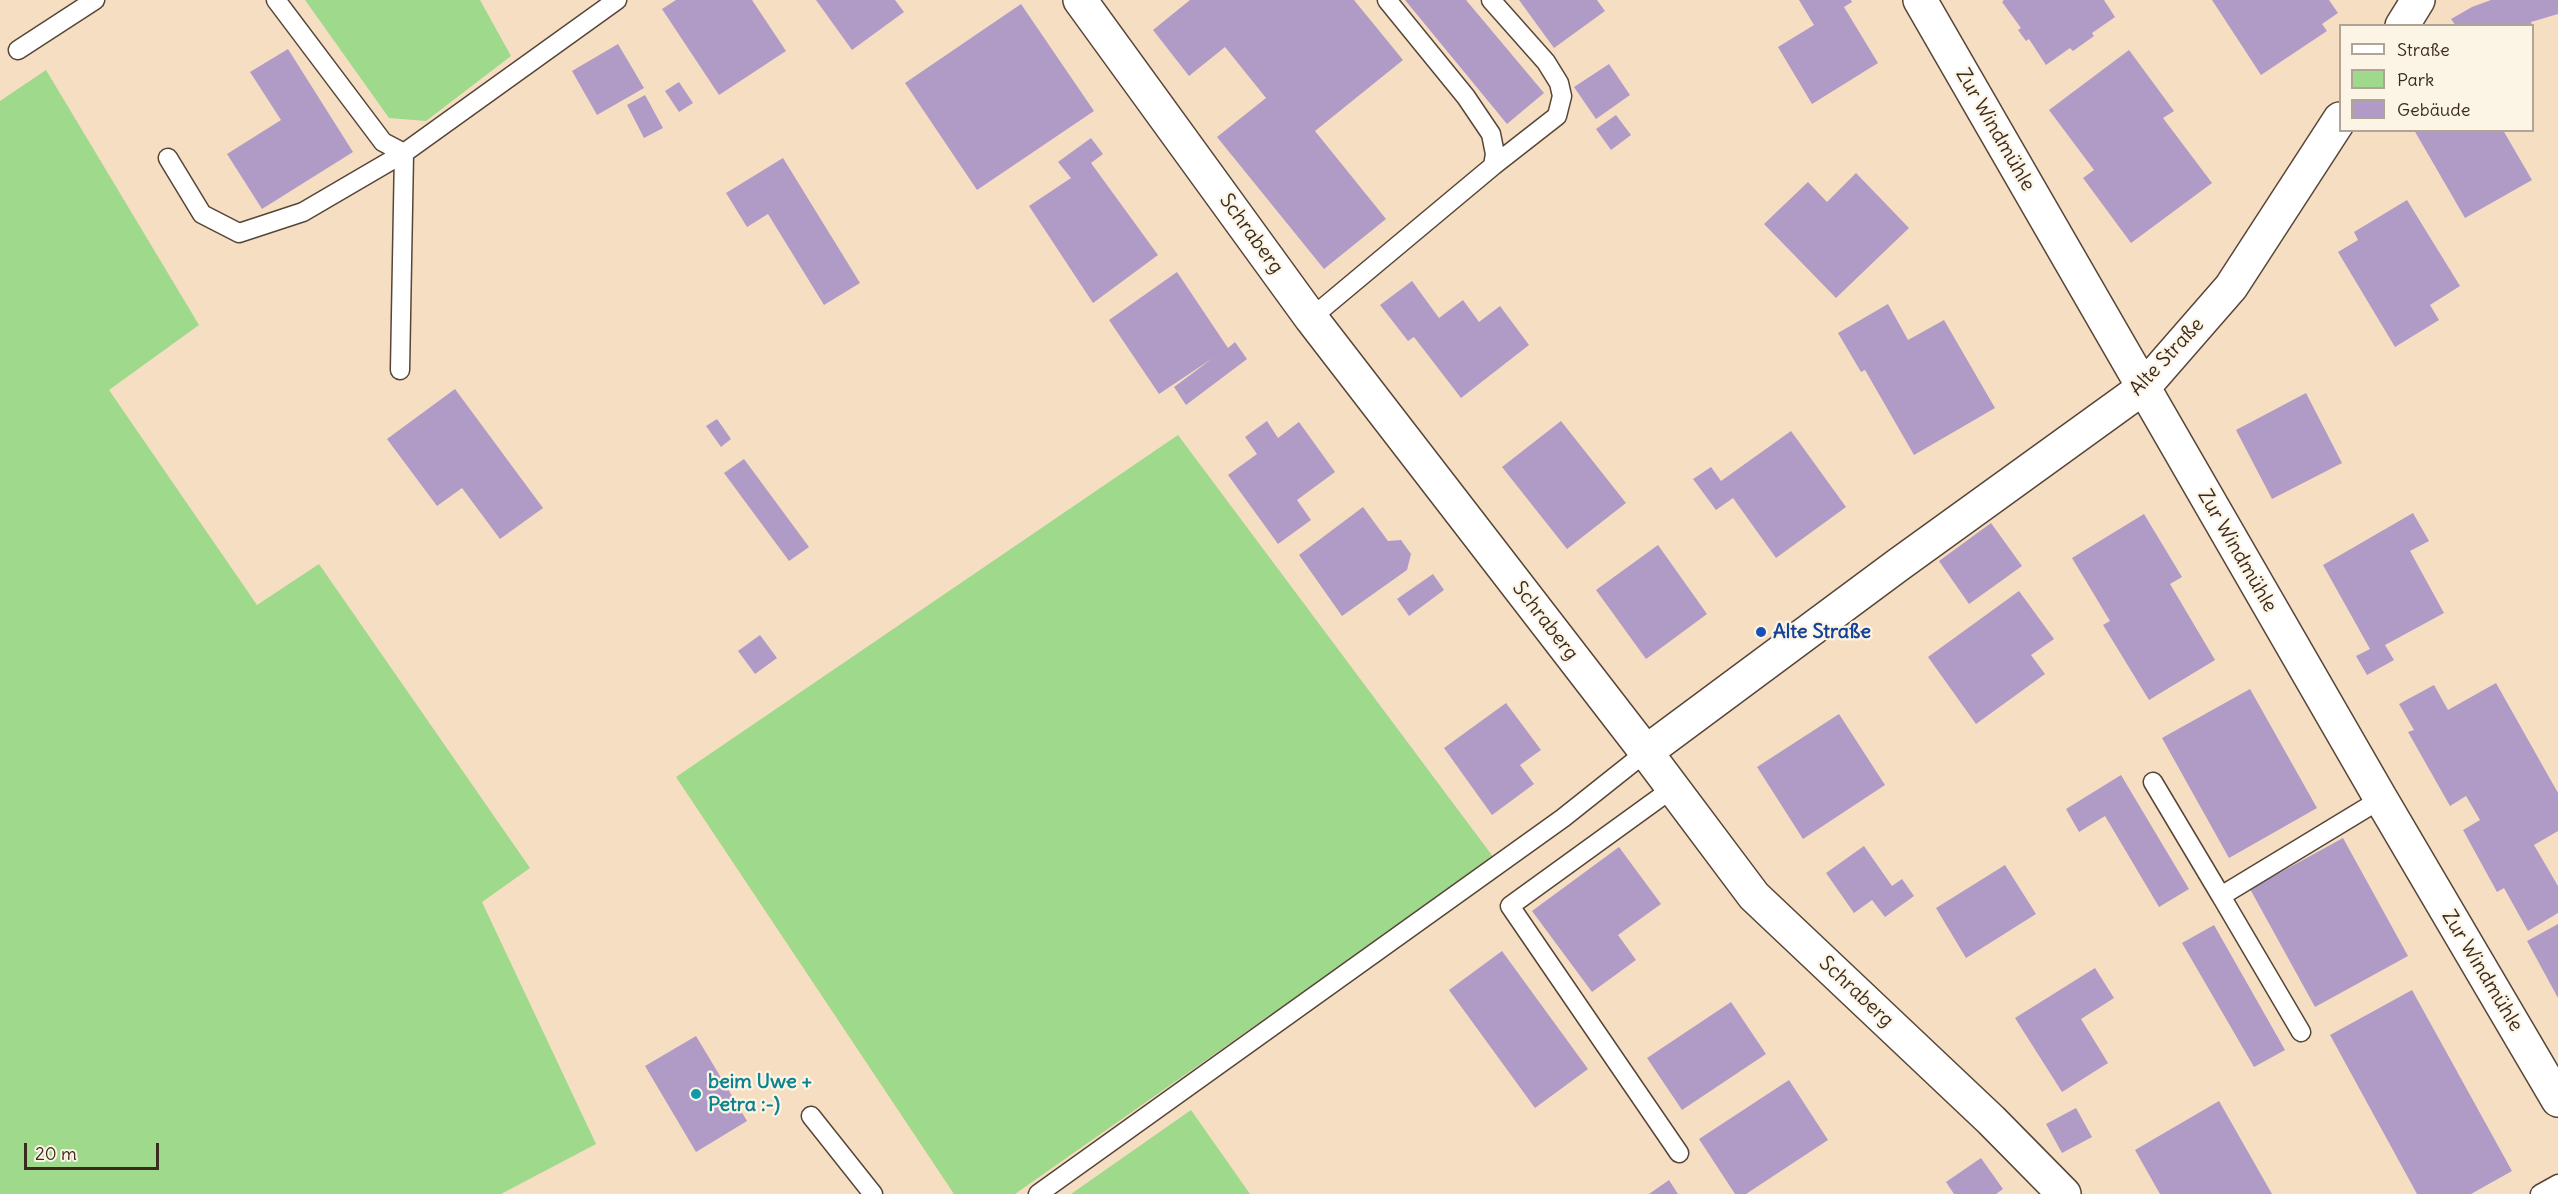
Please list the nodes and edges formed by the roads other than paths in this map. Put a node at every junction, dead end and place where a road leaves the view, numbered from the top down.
1 (95, 0) edge
2 (276, 0) edge
3 (617, 0) edge
4 (1080, 0) edge
5 (1387, 0) edge
6 (1491, 0) edge
7 (1920, 0) edge
8 (2418, 0) edge
9 (2403, 24) edge
10 (18, 50) dead end
11 (2339, 121) edge
12 (404, 153) junction
13 (168, 158) dead end
14 (1493, 166) junction
15 (1311, 318) junction
16 (400, 370) dead end
17 (2143, 388) junction
18 (1646, 752) junction
19 (2153, 782) dead end
20 (1673, 788) junction
21 (2380, 799) junction
22 (2221, 896) junction
23 (2301, 1032) dead end
24 (2558, 1100) edge
25 (812, 1116) dead end
26 (1679, 1153) dead end
27 (2558, 1184) edge
28 (873, 1194) edge
29 (1038, 1194) edge
30 (2064, 1194) edge
31 (2540, 1194) edge

1 - 10 lane
2 - 12 lane
3 - 12 lane
4 - 15 street, Schraberg
5 - 14 lane
6 - 14 lane
7 - 17 street, Zur Windmühle
8 - 9 street
11 - 17 street, Alte Straße
12 - 13 lane
12 - 16 lane
14 - 15 lane
15 - 18 street, Schraberg
17 - 18 street, Alte Straße
17 - 21 street, Zur Windmühle
18 - 20 street, Schraberg
18 - 29 lane
19 - 22 lane
20 - 26 lane
20 - 30 street, Schraberg
21 - 22 lane
21 - 24 street, Zur Windmühle
22 - 23 lane
25 - 28 lane
27 - 31 lane

